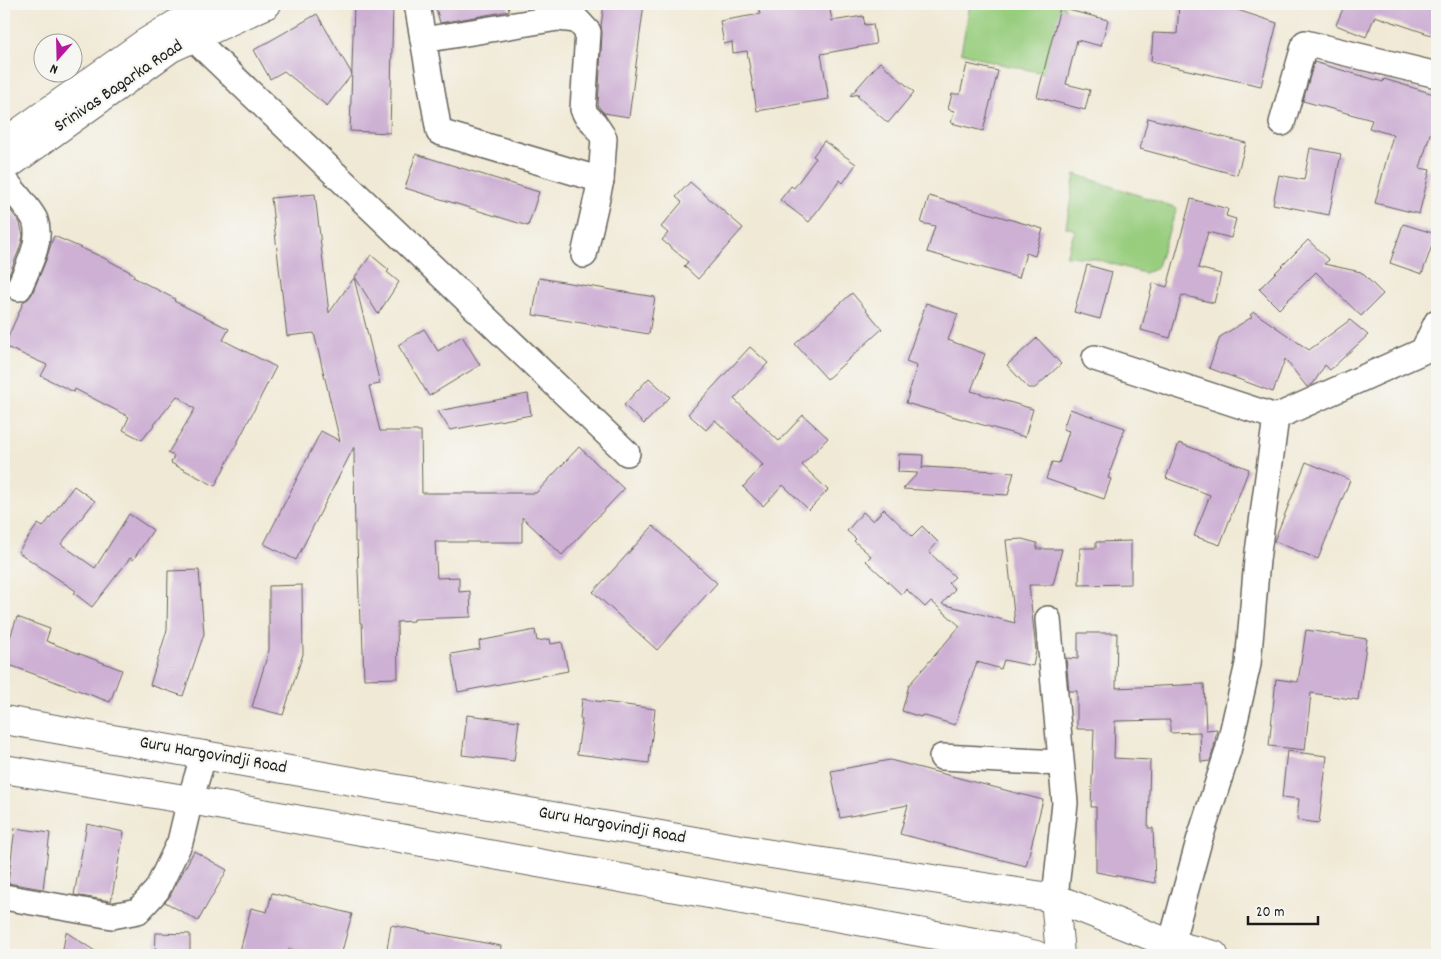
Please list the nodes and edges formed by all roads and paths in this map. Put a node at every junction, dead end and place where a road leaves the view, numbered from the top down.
1 (221, 4) edge
2 (267, 4) edge
3 (417, 4) edge
4 (193, 38) junction
5 (423, 40) junction
6 (1437, 75) edge
7 (1282, 123) dead end
8 (4, 143) edge
9 (4, 168) edge
10 (4, 179) edge
11 (601, 180) junction
12 (584, 255) dead end
13 (19, 288) dead end
14 (1437, 322) edge
15 (1095, 358) dead end
16 (1276, 417) junction
17 (627, 453) dead end
18 (1048, 619) dead end
19 (4, 720) edge
20 (204, 754) junction
21 (942, 757) dead end
22 (1060, 763) junction
23 (4, 769) edge
24 (190, 800) junction
25 (4, 897) edge
26 (1055, 898) junction
27 (1171, 944) junction
28 (1036, 955) edge
29 (1060, 955) edge
30 (1214, 955) edge

1 - 8 main road, Srinivas Bagarka Road
2 - 4 main road, Srinivas Bagarka Road
3 - 5 street
4 - 9 main road, Srinivas Bagarka Road
4 - 17 street
5 - 11 street
5 - 11 street
6 - 7 street
10 - 13 street
11 - 12 street
14 - 16 street
15 - 16 street
16 - 27 street
18 - 22 street
19 - 20 main road, Guru Hargovindji Road
20 - 24 street
20 - 26 main road, Guru Hargovindji Road
21 - 22 street
22 - 26 street
23 - 24 main road
24 - 25 street
24 - 28 main road
26 - 27 main road, Guru Hargovindji Road
26 - 29 main road
27 - 30 main road, Guru Hargovindji Road

